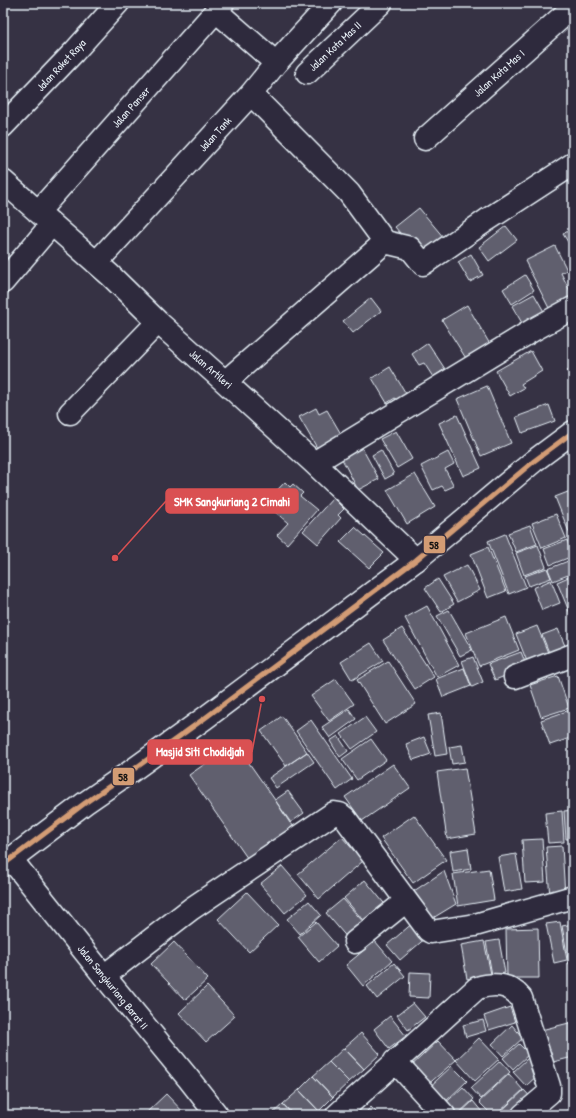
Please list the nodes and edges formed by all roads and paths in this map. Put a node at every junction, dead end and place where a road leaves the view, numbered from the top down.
1 (118, 3) edge
2 (331, 3) edge
3 (381, 3) edge
4 (220, 7) edge
5 (573, 7) edge
6 (276, 63) junction
7 (307, 73) dead end
8 (251, 94) junction
9 (3, 126) edge
10 (425, 139) dead end
11 (573, 164) edge
12 (3, 181) edge
13 (45, 218) junction
14 (386, 242) junction
15 (96, 264) junction
16 (3, 282) edge
17 (573, 308) edge
18 (158, 322) junction
19 (225, 382) junction
20 (70, 413) dead end
21 (573, 432) edge
22 (314, 463) junction
23 (416, 560) junction
24 (573, 655) edge
25 (515, 678) dead end
26 (7, 862) edge
27 (573, 897) edge
28 (406, 901) junction
29 (355, 942) dead end
30 (104, 976) junction
31 (395, 1061) junction
32 (216, 1115) edge
33 (337, 1115) edge
34 (444, 1115) edge
35 (523, 1115) edge

1 - 9 street, Jalan Roket Raya
2 - 6 street, Jalan Tank
3 - 7 street, Jalan Kota Mas II
4 - 6 street
4 - 13 street, Jalan Panser
5 - 10 street, Jalan Kota Mas I
6 - 8 street, Jalan Tank
8 - 14 street
8 - 15 street, Jalan Tank
11 - 14 street
12 - 13 street, Jalan Artileri
13 - 15 street, Jalan Artileri
13 - 16 street, Jalan Panser
14 - 19 street
15 - 18 street, Jalan Artileri
17 - 22 street
18 - 19 street, Jalan Artileri
18 - 20 street
19 - 22 street, Jalan Artileri
21 - 23 street
22 - 23 street, Jalan Artileri
23 - 26 street
24 - 25 street
26 - 30 street, Jalan Sangkuriang Barat II
27 - 28 street
28 - 29 street
28 - 30 street
30 - 32 street, Jalan Sangkuriang Barat II
31 - 33 street
31 - 34 street
31 - 35 street

